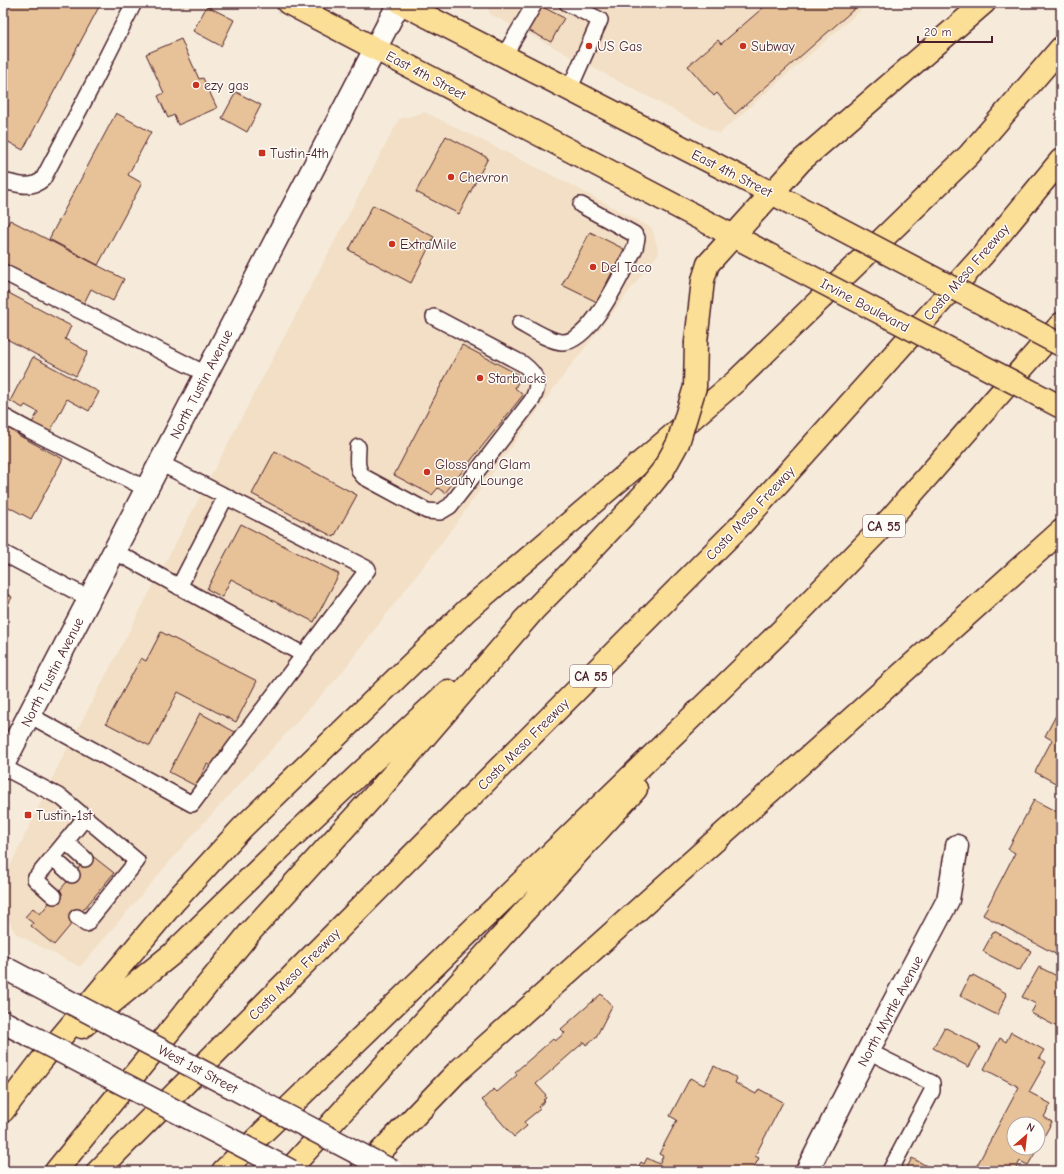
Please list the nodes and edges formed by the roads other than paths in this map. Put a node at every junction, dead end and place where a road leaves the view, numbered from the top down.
1 (134, 3) edge
2 (288, 3) edge
3 (400, 3) edge
4 (535, 3) edge
5 (567, 3) edge
6 (984, 3) edge
7 (375, 48) junction
8 (1061, 48) edge
9 (504, 56) junction
10 (569, 90) junction
11 (1061, 160) edge
12 (3, 181) edge
13 (772, 194) junction
14 (581, 205) dead end
15 (733, 236) junction
16 (3, 272) edge
17 (434, 317) dead end
18 (520, 323) dead end
19 (1061, 324) edge
20 (1061, 345) edge
21 (206, 374) junction
22 (1061, 407) edge
23 (3, 416) edge
24 (358, 447) dead end
25 (160, 463) junction
26 (147, 488) junction
27 (226, 496) junction
28 (1061, 531) edge
29 (114, 551) junction
30 (3, 553) edge
31 (180, 587) junction
32 (90, 599) junction
33 (533, 611) junction
34 (788, 624) junction
35 (304, 655) junction
36 (29, 715) junction
37 (3, 766) edge
38 (85, 818) junction
39 (66, 842) junction
40 (957, 846) dead end
41 (53, 858) junction
42 (85, 860) dead end
43 (72, 875) dead end
44 (54, 896) dead end
45 (77, 917) dead end
46 (3, 967) edge
47 (3, 1022) edge
48 (868, 1052) junction
49 (41, 1061) junction
50 (3, 1111) edge
51 (56, 1171) edge
52 (98, 1171) edge
53 (222, 1171) edge
54 (288, 1171) edge
55 (291, 1171) edge
56 (362, 1171) edge
57 (392, 1171) edge
58 (807, 1171) edge
59 (890, 1171) edge

1 - 12 lane
2 - 7 main road, East 4th Street
3 - 7 main road, North Tustin Avenue
3 - 9 main road, East 4th Street
4 - 9 lane
5 - 10 lane
6 - 13 main road
7 - 15 main road, East 4th Street
7 - 21 main road, North Tustin Avenue
8 - 49 main road
9 - 10 main road, East 4th Street
10 - 13 main road, East 4th Street
11 - 52 main road, Costa Mesa Freeway / CA 55
13 - 15 main road
13 - 20 main road, East 4th Street, bridge
14 - 18 lane
15 - 22 main road, Irvine Boulevard, bridge
15 - 33 main road, bridge
16 - 21 lane
17 - 24 lane
19 - 34 main road, CA 55
21 - 25 main road, North Tustin Avenue
23 - 26 lane
25 - 26 main road, North Tustin Avenue
25 - 27 lane
26 - 29 main road, North Tustin Avenue
27 - 31 lane
27 - 35 lane
28 - 56 main road
29 - 31 lane
29 - 32 main road, North Tustin Avenue
30 - 32 lane
31 - 35 lane
32 - 36 main road, North Tustin Avenue
33 - 49 main road
33 - 51 main road
34 - 53 main road, CA 55
34 - 54 main road
35 - 36 lane
36 - 37 main road, North Tustin Avenue
37 - 38 lane
38 - 39 lane
38 - 45 lane
39 - 41 lane
39 - 42 lane
40 - 48 main road, North Myrtle Avenue
41 - 43 lane
41 - 44 lane
46 - 57 main road, West 1st Street, bridge
47 - 55 main road, bridge
48 - 58 main road, North Myrtle Avenue
48 - 59 lane
49 - 50 main road

